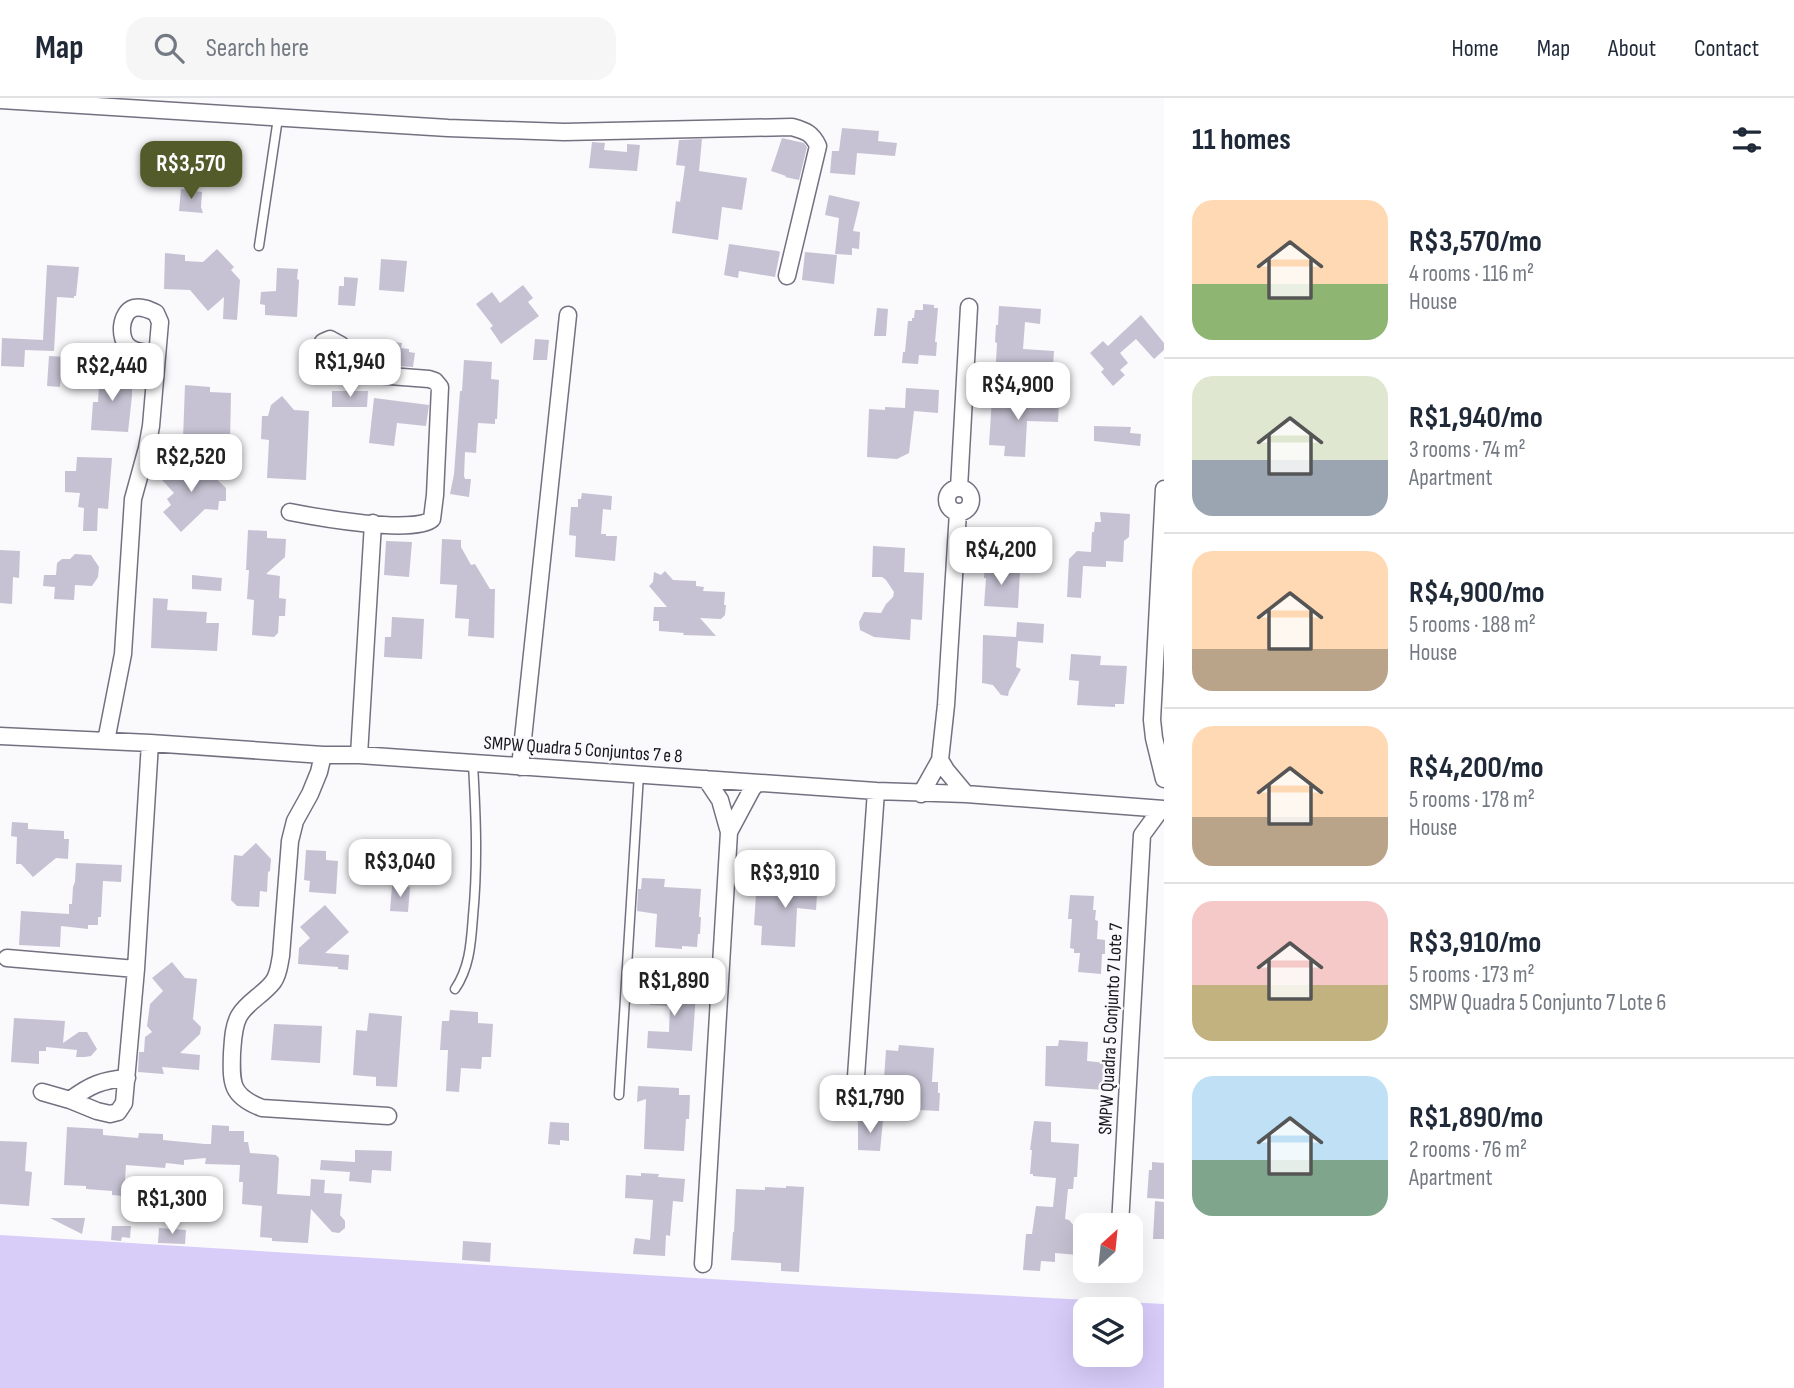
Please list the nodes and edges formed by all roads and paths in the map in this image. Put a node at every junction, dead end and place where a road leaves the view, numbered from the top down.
1 (0, 100) edge
2 (278, 118) junction
3 (260, 246) dead end
4 (787, 276) dead end
5 (969, 307) dead end
6 (568, 316) dead end
7 (157, 354) dead end
8 (355, 372) dead end
9 (1164, 489) edge
10 (290, 512) dead end
11 (373, 523) junction
12 (0, 736) edge
13 (106, 741) junction
14 (150, 743) junction
15 (323, 755) junction
16 (359, 755) junction
17 (940, 760) junction
18 (473, 764) junction
19 (520, 767) junction
20 (639, 774) junction
21 (706, 779) junction
22 (1164, 779) edge
23 (757, 783) junction
24 (876, 791) junction
25 (921, 794) junction
26 (966, 794) junction
27 (1124, 807) junction
28 (1163, 809) edge
29 (729, 832) junction
30 (1142, 835) junction
31 (7, 958) dead end
32 (136, 969) junction
33 (455, 989) dead end
34 (127, 1078) junction
35 (855, 1091) dead end
36 (42, 1092) dead end
37 (619, 1095) dead end
38 (70, 1100) junction
39 (388, 1116) dead end
40 (1122, 1213) edge
41 (703, 1264) dead end

1 - 2 street
2 - 3 lane
2 - 4 street
5 - 17 street
6 - 19 street
7 - 13 street
8 - 11 street
9 - 22 street
10 - 11 street
11 - 16 street
12 - 13 street, SMPW Quadra 5 Conjuntos 7 e 8
13 - 14 street, SMPW Quadra 5 Conjuntos 7 e 8
14 - 15 street, SMPW Quadra 5 Conjuntos 7 e 8
14 - 32 street
15 - 16 street, SMPW Quadra 5 Conjuntos 7 e 8
15 - 39 street
16 - 18 street, SMPW Quadra 5 Conjuntos 7 e 8
17 - 25 street
17 - 26 street
18 - 19 street, SMPW Quadra 5 Conjuntos 7 e 8
18 - 33 lane
19 - 20 street, SMPW Quadra 5 Conjuntos 7 e 8
20 - 21 street, SMPW Quadra 5 Conjuntos 7 e 8
20 - 37 lane
21 - 23 street, SMPW Quadra 5 Conjuntos 7 e 8
21 - 29 street
23 - 24 street, SMPW Quadra 5 Conjuntos 7 e 8
23 - 29 street
24 - 25 street, SMPW Quadra 5 Conjuntos 7 e 8
24 - 35 street
25 - 26 street, SMPW Quadra 5 Conjuntos 7 e 8
26 - 27 street, SMPW Quadra 5 Conjuntos 7 e 8
27 - 28 street, SMPW Quadra 5 Conjuntos 7 e 8
27 - 30 street
28 - 30 street
29 - 41 street
30 - 40 street, SMPW Quadra 5 Conjunto 7 Lote 7
31 - 32 street
32 - 34 street
34 - 38 street
34 - 38 street
36 - 38 street

